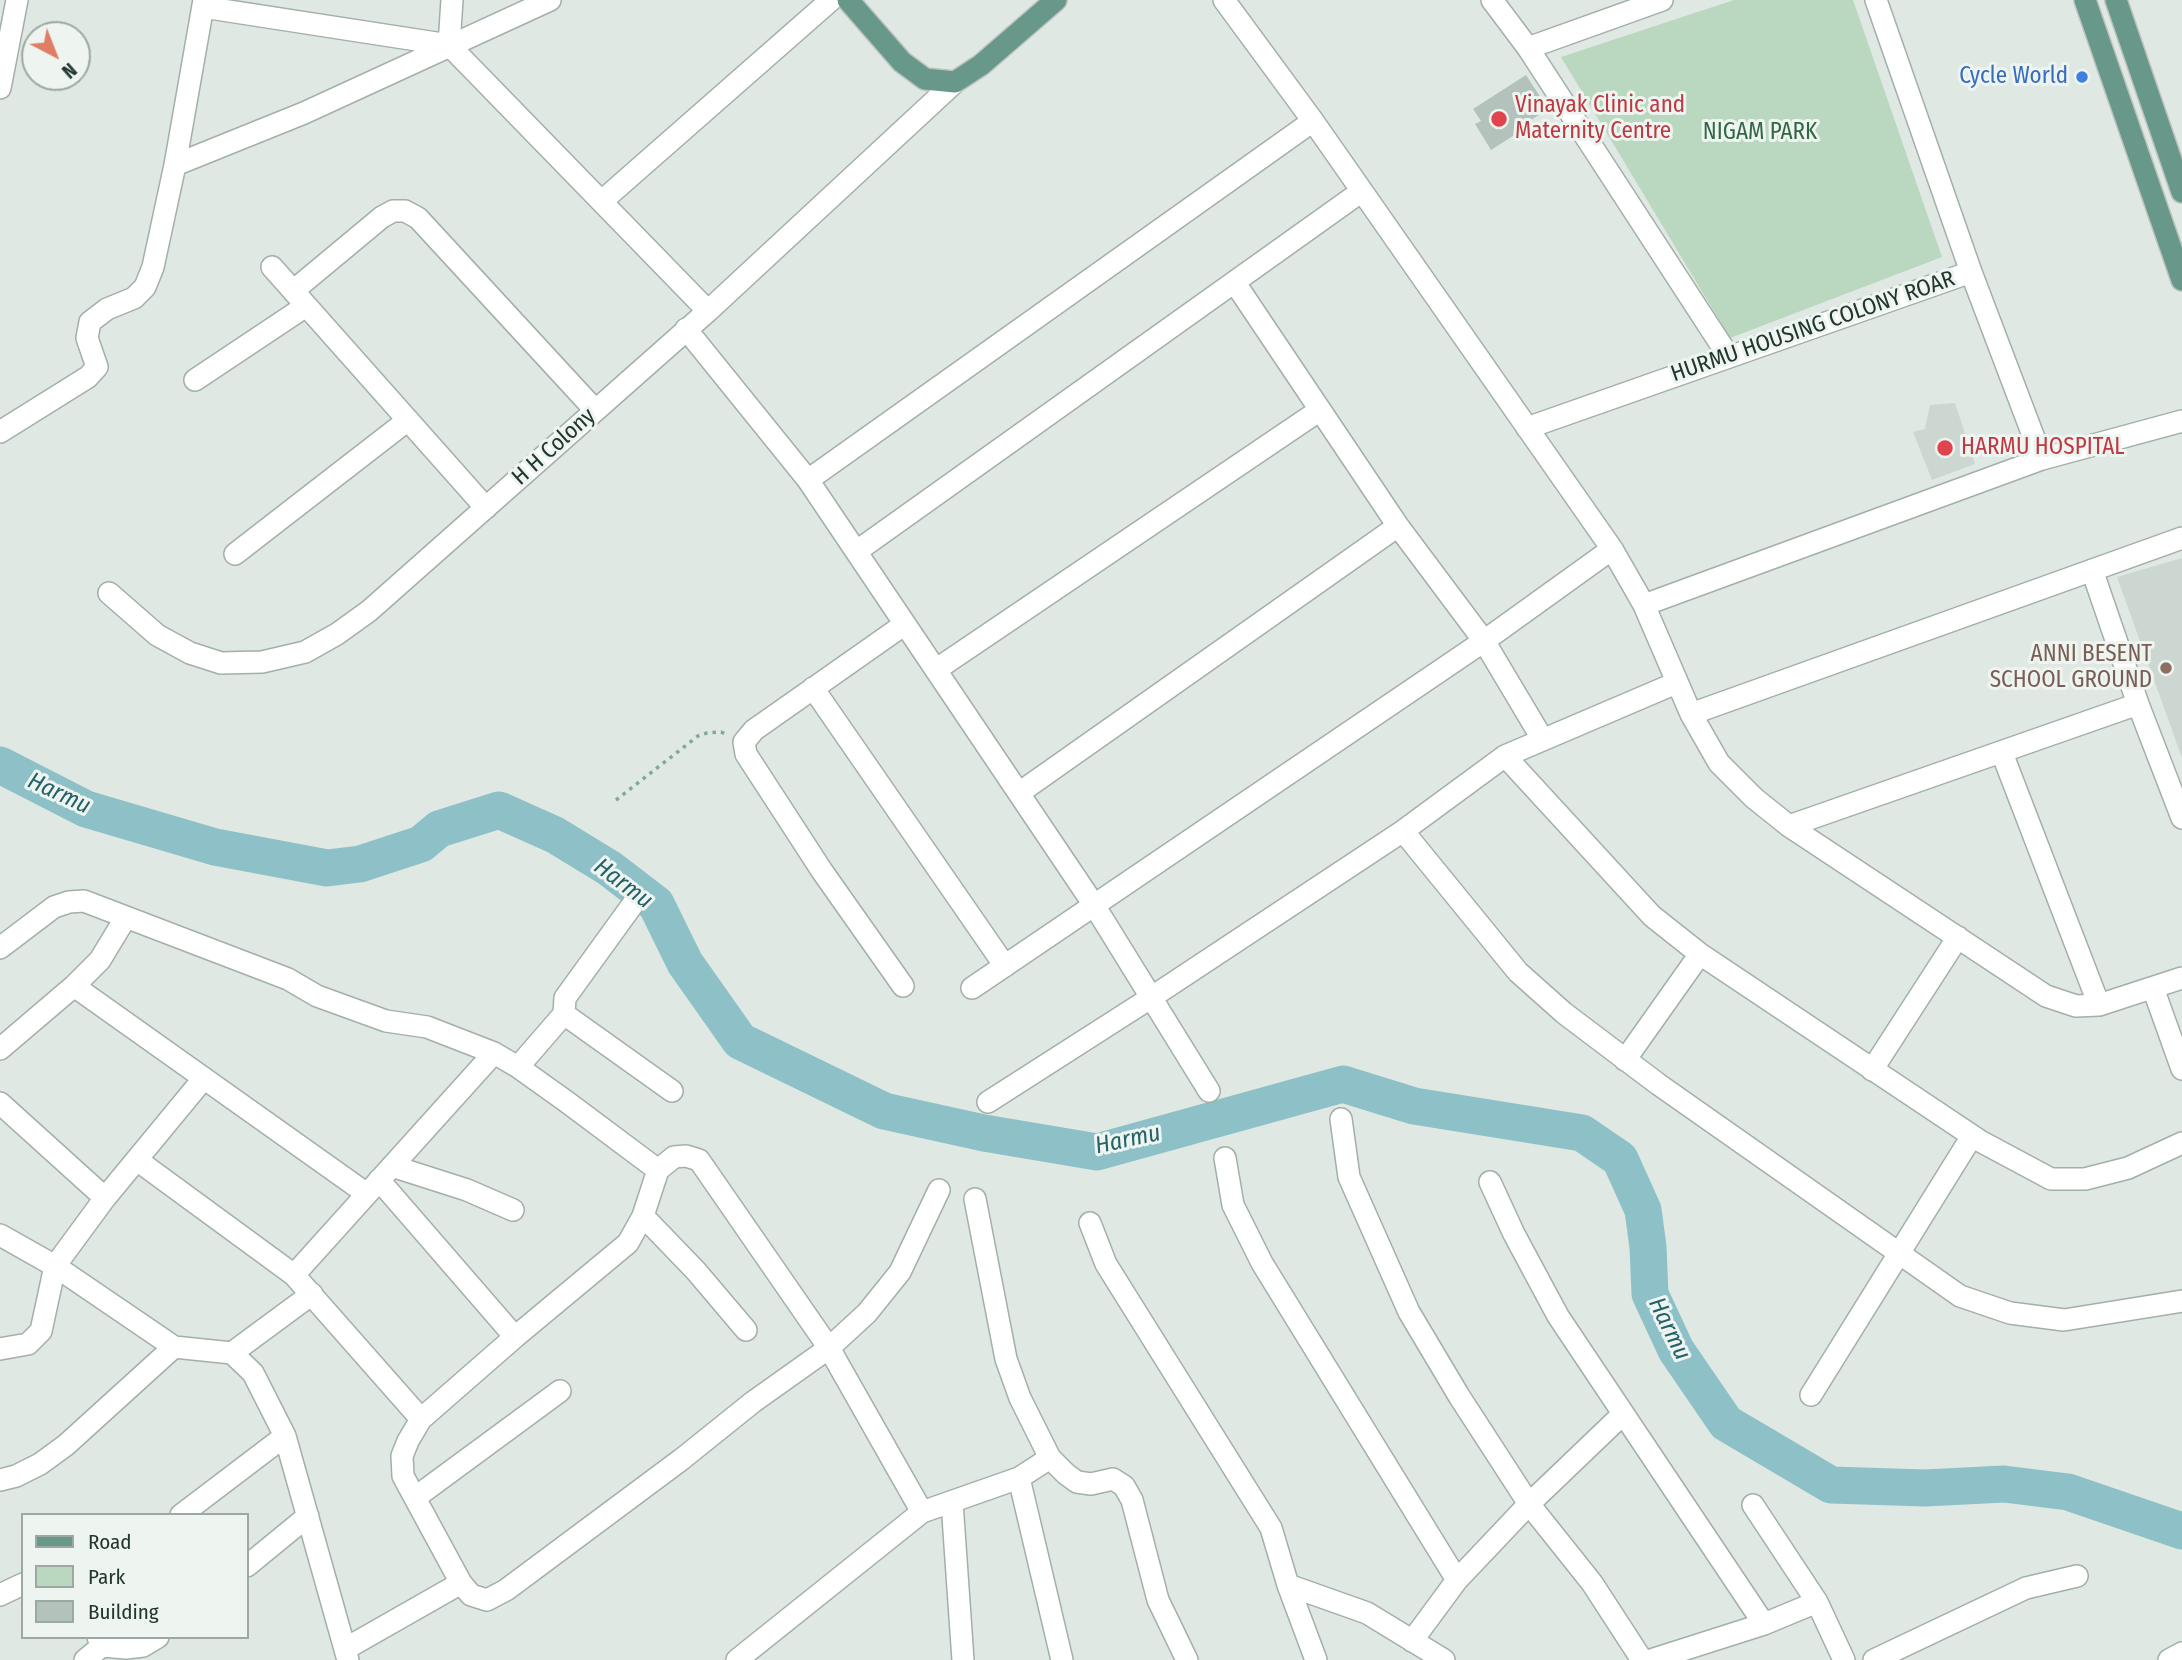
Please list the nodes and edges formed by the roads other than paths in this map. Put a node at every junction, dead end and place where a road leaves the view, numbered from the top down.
1 (17, 0) edge
2 (452, 0) edge
3 (550, 0) edge
4 (831, 0) edge
5 (848, 0) edge
6 (1493, 0) edge
7 (1662, 0) edge
8 (1875, 0) edge
9 (2085, 0) edge
10 (2116, 0) edge
11 (1049, 2) edge
12 (1231, 3) edge
13 (204, 4) edge
14 (449, 45) junction
15 (1528, 48) junction
16 (954, 82) junction
17 (0, 88) edge
18 (1313, 121) junction
19 (175, 165) junction
20 (1362, 191) junction
21 (2182, 192) edge
22 (602, 201) junction
23 (272, 267) dead end
24 (1970, 271) junction
25 (2182, 280) edge
26 (1235, 283) junction
27 (299, 298) junction
28 (708, 311) junction
29 (686, 329) junction
30 (1729, 357) junction
31 (195, 380) dead end
32 (595, 410) junction
33 (1320, 410) junction
34 (408, 420) junction
35 (2182, 421) edge
36 (1527, 428) junction
37 (0, 432) edge
38 (2042, 459) junction
39 (808, 480) junction
40 (486, 508) junction
41 (1398, 526) junction
42 (2182, 538) edge
43 (1612, 549) junction
44 (857, 551) junction
45 (235, 554) dead end
46 (2092, 570) junction
47 (109, 593) dead end
48 (1644, 605) junction
49 (905, 624) junction
50 (1484, 641) junction
51 (937, 669) junction
52 (1676, 683) junction
53 (813, 688) junction
54 (2138, 704) junction
55 (1691, 713) junction
56 (1544, 740) junction
57 (2002, 753) junction
58 (1505, 756) junction
59 (1019, 793) junction
60 (2182, 818) edge
61 (1789, 826) junction
62 (1403, 831) junction
63 (633, 904) dead end
64 (1094, 905) junction
65 (127, 918) junction
66 (1958, 937) junction
67 (0, 948) edge
68 (1700, 954) junction
69 (1005, 966) junction
70 (2182, 978) edge
71 (74, 986) junction
72 (903, 986) dead end
73 (972, 988) dead end
74 (2153, 988) junction
75 (1152, 997) junction
76 (2099, 1005) junction
77 (564, 1014) junction
78 (0, 1049) edge
79 (494, 1053) junction
80 (1625, 1060) junction
81 (518, 1067) junction
82 (1872, 1069) junction
83 (2182, 1069) edge
84 (204, 1078) junction
85 (672, 1091) dead end
86 (1209, 1091) dead end
87 (988, 1102) dead end
88 (0, 1103) edge
89 (1341, 1119) dead end
90 (1972, 1136) junction
91 (2182, 1143) edge
92 (1225, 1158) dead end
93 (137, 1160) junction
94 (658, 1170) junction
95 (379, 1180) junction
96 (1490, 1181) dead end
97 (939, 1190) dead end
98 (105, 1198) junction
99 (975, 1199) dead end
100 (513, 1210) dead end
101 (643, 1216) junction
102 (1090, 1223) dead end
103 (0, 1235) edge
104 (1899, 1253) junction
105 (55, 1266) junction
106 (294, 1275) junction
107 (312, 1294) junction
108 (2182, 1300) edge
109 (746, 1330) dead end
110 (515, 1337) junction
111 (174, 1347) junction
112 (829, 1348) junction
113 (0, 1349) edge
114 (232, 1353) junction
115 (560, 1391) dead end
116 (1811, 1395) dead end
117 (1623, 1414) junction
118 (421, 1419) junction
119 (285, 1436) junction
120 (1049, 1458) junction
121 (1019, 1478) junction
122 (0, 1480) edge
123 (416, 1497) junction
124 (952, 1502) junction
125 (1529, 1504) junction
126 (1752, 1505) dead end
127 (922, 1512) junction
128 (184, 1513) edge
129 (308, 1516) junction
130 (248, 1565) edge
131 (2077, 1576) dead end
132 (1457, 1580) junction
133 (461, 1583) junction
134 (21, 1585) edge
135 (1288, 1585) junction
136 (0, 1595) edge
137 (1816, 1602) junction
138 (1764, 1624) junction
139 (155, 1639) edge
140 (100, 1642) edge
141 (1427, 1653) edge
142 (2182, 1653) edge
143 (347, 1654) edge
144 (85, 1660) edge
145 (737, 1660) edge
146 (963, 1660) edge
147 (1062, 1660) edge
148 (1187, 1660) edge
149 (1316, 1660) edge
150 (1642, 1660) edge
151 (1651, 1660) edge
152 (1844, 1660) edge
153 (1874, 1660) edge
154 (2169, 1660) edge

1 - 17 street
2 - 14 street
3 - 14 street
4 - 22 street
5 - 16 main road
6 - 15 street
7 - 15 street
8 - 24 street
9 - 25 main road
10 - 21 main road
11 - 16 main road
12 - 18 street
13 - 14 street
13 - 19 street
14 - 19 street
14 - 22 street
15 - 30 street
16 - 28 street, H H Colony
18 - 20 street
18 - 39 street
19 - 37 street
20 - 26 street
20 - 36 street
22 - 28 street
23 - 27 street
24 - 30 street, HURMU HOUSING COLONY ROAR
24 - 38 street, HURMU HOUSING COLONY ROAR
26 - 33 street
26 - 44 street
27 - 31 street
27 - 32 street
27 - 34 street
28 - 29 street, H H Colony
29 - 32 street, H H Colony
29 - 39 street
30 - 36 street, HURMU HOUSING COLONY ROAR
32 - 40 street, H H Colony
33 - 41 street
33 - 51 street
34 - 40 street
34 - 45 street
35 - 38 street
36 - 43 street
38 - 48 street
39 - 44 street
40 - 47 street, H H Colony
41 - 50 street
41 - 59 street
42 - 46 street
43 - 48 street
43 - 50 street
44 - 49 street
46 - 54 street
46 - 55 street
48 - 52 street
49 - 51 street
49 - 53 street
50 - 56 street
50 - 64 street
51 - 59 street
52 - 55 street
52 - 56 street
53 - 69 street
53 - 72 street
54 - 57 street
54 - 60 street
55 - 61 street
56 - 58 street
57 - 61 street
57 - 76 street
58 - 62 street
58 - 68 street
59 - 64 street
61 - 66 street
62 - 75 street
62 - 80 street
63 - 77 street
64 - 69 street
64 - 75 street
65 - 67 street
65 - 71 street
65 - 79 street
66 - 76 street
66 - 82 street
68 - 80 street
68 - 82 street
69 - 73 street
70 - 74 street
71 - 78 street
71 - 84 street
74 - 76 street
74 - 83 street
75 - 86 street
75 - 87 street
77 - 81 street
77 - 85 street
79 - 81 street
79 - 95 street
80 - 104 street
81 - 94 street
82 - 90 street
84 - 93 street
84 - 95 street
88 - 98 street
89 - 125 street
90 - 91 street
90 - 104 street
92 - 132 street
93 - 98 street
93 - 106 street
94 - 101 street
94 - 112 street
95 - 100 street
95 - 106 street
95 - 110 street
96 - 117 street
97 - 112 street
98 - 105 street
99 - 120 street
101 - 109 street
101 - 110 street
102 - 135 street
103 - 105 street
104 - 108 street
104 - 116 street
105 - 111 street
105 - 113 street
106 - 107 street
107 - 114 street
107 - 118 street
110 - 118 street
111 - 114 street
111 - 122 street
112 - 127 street
112 - 133 street
114 - 119 street
115 - 123 street
117 - 125 street
117 - 138 street
118 - 123 street
119 - 128 street
119 - 129 street
120 - 121 street
120 - 148 street
121 - 124 street
121 - 147 street
123 - 133 street
124 - 127 street
124 - 146 street
125 - 132 street
125 - 150 street
126 - 137 street
127 - 145 street
129 - 130 street
129 - 143 street
131 - 153 street
132 - 141 street
133 - 143 street
134 - 136 street
135 - 141 street
135 - 149 street
137 - 138 street
137 - 152 street
138 - 151 street
139 - 140 street
140 - 144 street
142 - 154 street

